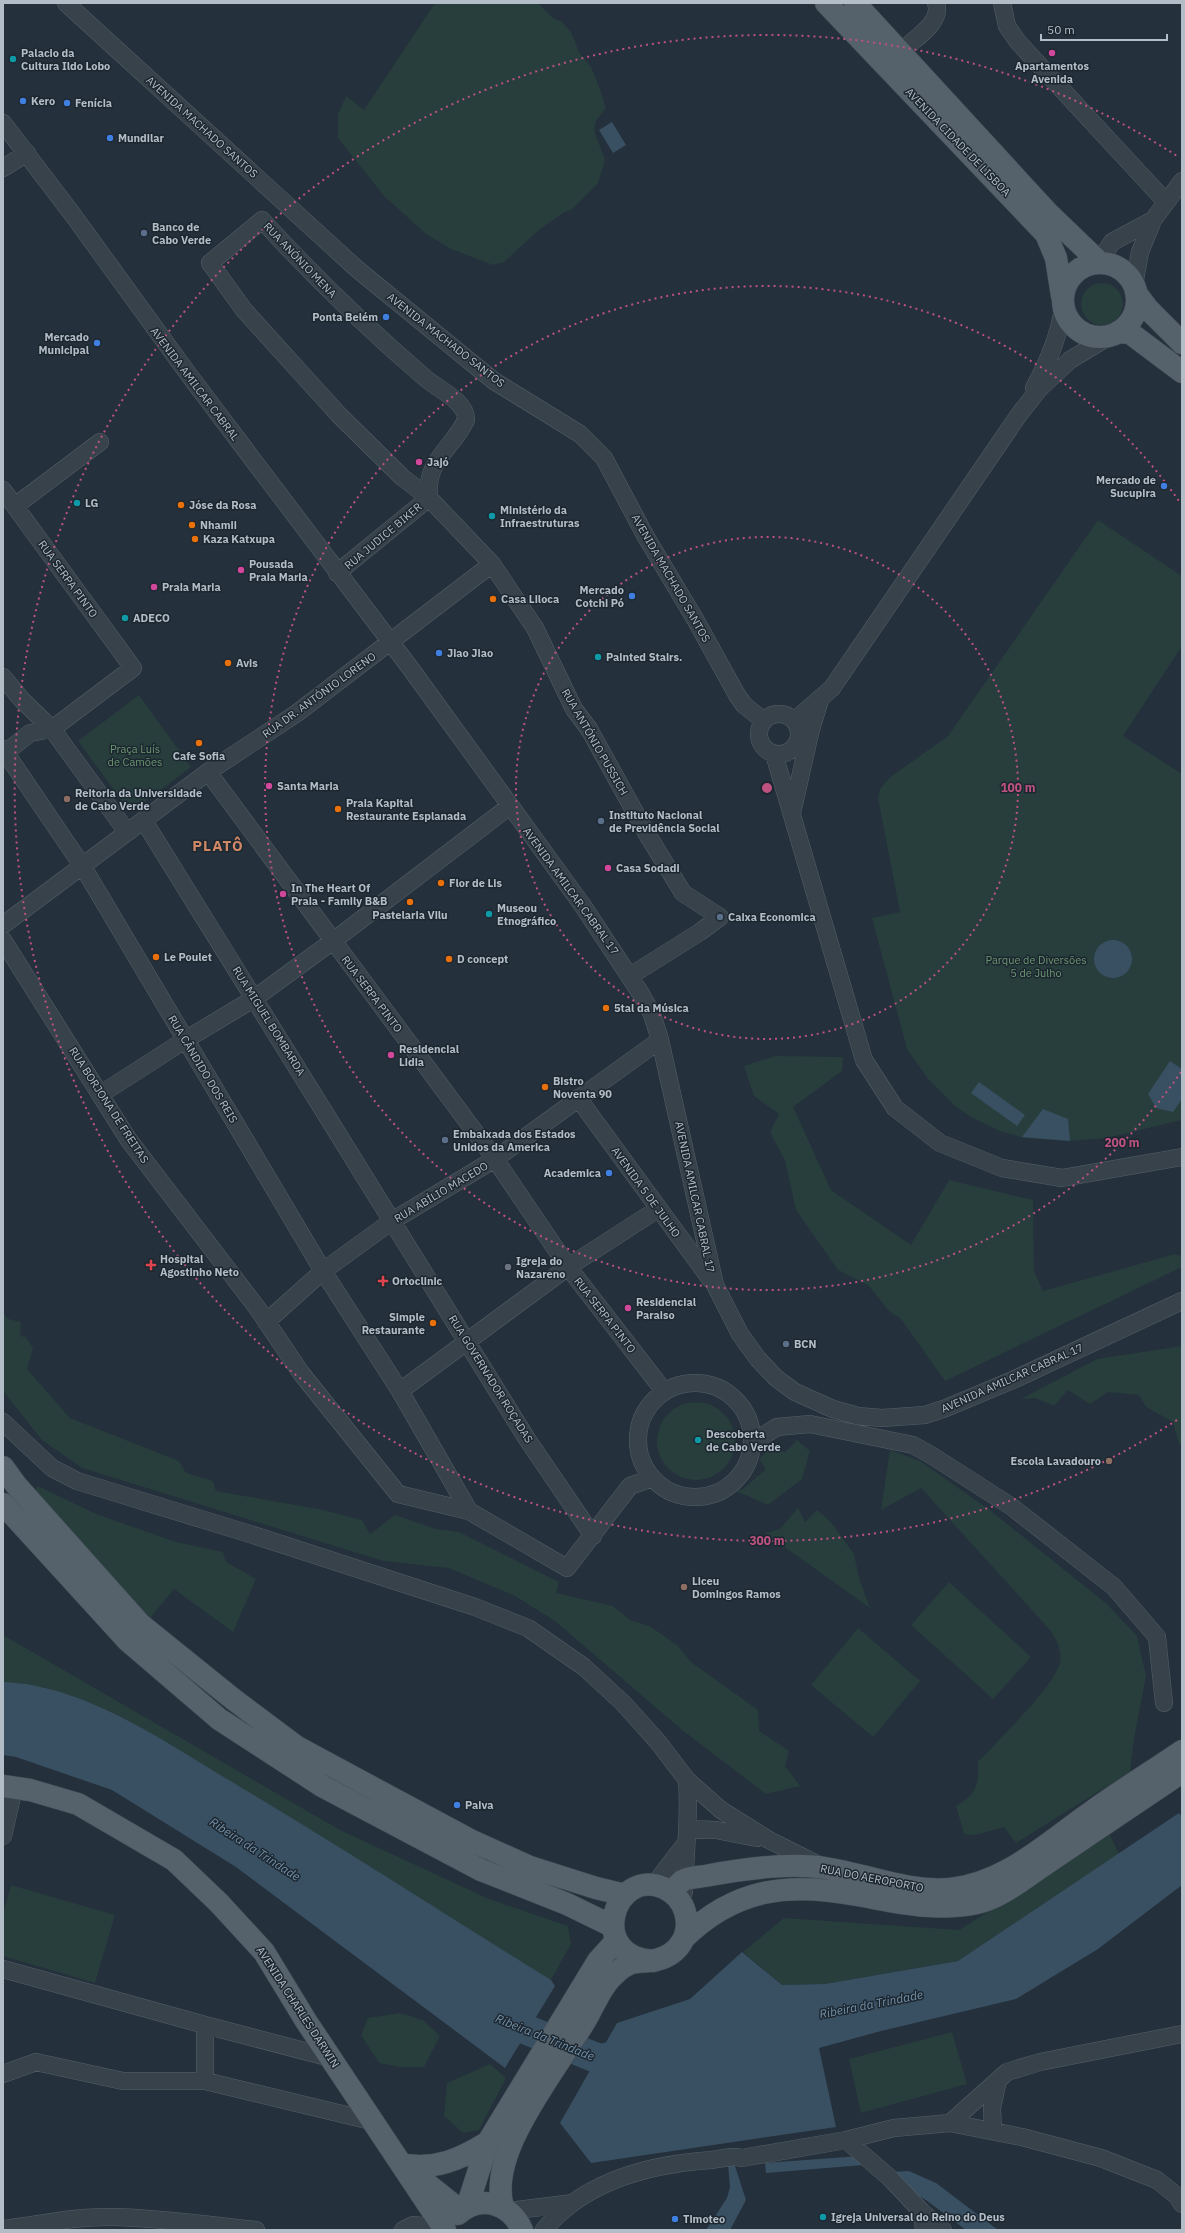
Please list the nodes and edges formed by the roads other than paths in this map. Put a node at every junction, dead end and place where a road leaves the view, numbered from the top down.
1 (66, 3) edge
2 (826, 3) edge
3 (855, 3) edge
4 (936, 3) edge
5 (1002, 3) edge
6 (901, 52) junction
7 (3, 123) edge
8 (27, 153) junction
9 (3, 168) edge
10 (1182, 181) edge
11 (1166, 202) junction
12 (1153, 220) junction
13 (1099, 262) junction
14 (1135, 289) junction
15 (1063, 302) junction
16 (1114, 334) junction
17 (1182, 342) edge
18 (1182, 372) edge
19 (1018, 416) junction
20 (100, 442) dead end
21 (3, 490) edge
22 (429, 498) junction
23 (15, 506) junction
24 (492, 564) junction
25 (337, 573) junction
26 (391, 642) junction
27 (3, 677) edge
28 (820, 700) junction
29 (764, 721) junction
30 (794, 721) junction
31 (52, 728) junction
32 (4, 751) edge
33 (774, 754) junction
34 (208, 772) junction
35 (510, 806) junction
36 (792, 816) junction
37 (144, 821) junction
38 (127, 832) junction
39 (83, 867) junction
40 (3, 925) edge
41 (3, 940) edge
42 (333, 942) junction
43 (630, 976) junction
44 (255, 998) junction
45 (185, 1040) junction
46 (660, 1040) junction
47 (101, 1094) junction
48 (578, 1098) junction
49 (1182, 1157) edge
50 (495, 1160) junction
51 (658, 1208) junction
52 (392, 1221) junction
53 (568, 1267) junction
54 (323, 1271) junction
55 (715, 1285) junction
56 (1182, 1301) edge
57 (266, 1322) junction
58 (468, 1340) junction
59 (400, 1391) junction
60 (664, 1392) junction
61 (3, 1422) edge
62 (753, 1442) junction
63 (3, 1467) edge
64 (652, 1478) junction
65 (3, 1504) edge
66 (469, 1511) junction
67 (593, 1536) junction
68 (1164, 1703) dead end
69 (1182, 1751) edge
70 (1182, 1772) edge
71 (687, 1780) junction
72 (9, 1787) edge
73 (3, 1836) edge
74 (687, 1836) junction
75 (769, 1840) junction
76 (825, 1868) junction
77 (673, 1891) junction
78 (625, 1895) junction
79 (614, 1933) junction
80 (684, 1938) junction
81 (654, 1961) junction
82 (3, 1969) edge
83 (583, 2005) junction
84 (205, 2026) junction
85 (1182, 2034) edge
86 (331, 2058) junction
87 (3, 2074) edge
88 (998, 2080) junction
89 (205, 2082) junction
90 (518, 2110) junction
91 (371, 2121) junction
92 (950, 2123) junction
93 (993, 2131) junction
94 (846, 2140) junction
95 (488, 2142) junction
96 (402, 2164) junction
97 (573, 2203) junction
98 (1182, 2204) edge
99 (464, 2209) junction
100 (506, 2209) junction
101 (922, 2212) junction
102 (8, 2229) edge
103 (256, 2230) edge
104 (403, 2230) edge
105 (425, 2230) edge
106 (446, 2230) edge
107 (522, 2230) edge
108 (544, 2230) edge
109 (924, 2230) edge
110 (943, 2230) edge

1 - 29 street, AVENIDA MACHADO SANTOS
2 - 15 main road, AVENIDA CIDADE DE LISBOA
3 - 6 main road, AVENIDA CIDADE DE LISBOA
4 - 6 street
5 - 11 street
6 - 13 main road, AVENIDA CIDADE DE LISBOA
7 - 8 street, AVENIDA AMILCAR CABRAL
8 - 9 street
8 - 25 street, AVENIDA AMILCAR CABRAL
10 - 11 street
11 - 12 street
12 - 13 street
12 - 14 street
13 - 14 main road
13 - 15 main road
14 - 16 main road
14 - 17 main road
15 - 16 main road
15 - 19 street
16 - 18 main road
16 - 19 street
19 - 28 street
20 - 23 street
21 - 23 street, RUA SERPA PINTO
22 - 22 street, RUA ANÓNIO MENA
22 - 24 street, RUA ANÓNIO MENA
22 - 25 street, RUA JUDICE BIKER
23 - 31 street, RUA SERPA PINTO
24 - 26 street, RUA DR. ANTÓNIO LORENO
24 - 43 street, RUA ANTÓNIO PUSSICH
25 - 26 street, AVENIDA AMILCAR CABRAL
26 - 34 street, RUA DR. ANTÓNIO LORENO
26 - 35 street, AVENIDA AMILCAR CABRAL 17
27 - 31 street
28 - 30 street
28 - 36 street
29 - 30 street
29 - 33 street
30 - 33 street
31 - 32 street
31 - 38 street
32 - 39 street, RUA CÂNDIDO DOS REIS
33 - 36 street
34 - 37 street, RUA DR. ANTÓNIO LORENO
34 - 42 street, RUA SERPA PINTO
35 - 42 street
35 - 43 street, AVENIDA AMILCAR CABRAL 17
36 - 49 street
37 - 38 street, RUA DR. ANTÓNIO LORENO
37 - 44 street, RUA MIGUEL BOMBARDA
38 - 39 street
39 - 40 street
39 - 45 street, RUA CÂNDIDO DOS REIS
41 - 47 street, RUA BORJONA DE FREITAS
42 - 44 street
42 - 50 street, RUA SERPA PINTO
43 - 46 street, AVENIDA AMILCAR CABRAL 17
44 - 45 street
44 - 52 street, RUA MIGUEL BOMBARDA
45 - 47 street
45 - 54 street, RUA CÂNDIDO DOS REIS
46 - 48 street, RUA ABÍLIO MACEDO
46 - 55 street, AVENIDA AMILCAR CABRAL 17
47 - 57 street, RUA BORJONA DE FREITAS
48 - 50 street, RUA ABÍLIO MACEDO
48 - 51 street, AVENIDA 5 DE JULHO
50 - 52 street, RUA ABÍLIO MACEDO
50 - 53 street, RUA SERPA PINTO
51 - 53 street
51 - 55 street, AVENIDA 5 DE JULHO
52 - 54 street, RUA ABÍLIO MACEDO
52 - 58 street, RUA GOVERNADOR ROÇADAS
53 - 58 street
53 - 60 street, RUA SERPA PINTO
54 - 57 street, RUA ABÍLIO MACEDO
54 - 59 street, RUA CÂNDIDO DOS REIS
55 - 56 street, AVENIDA AMILCAR CABRAL 17
57 - 66 street, RUA BORJONA DE FREITAS
58 - 59 street
58 - 67 street, RUA GOVERNADOR ROÇADAS
59 - 66 street, RUA CÂNDIDO DOS REIS
60 - 62 street
60 - 64 street
61 - 71 street
62 - 64 street
62 - 68 street
63 - 78 main road
64 - 67 street
65 - 79 main road
66 - 67 street
69 - 76 main road, RUA DO AEROPORTO
70 - 80 main road, RUA DO AEROPORTO
71 - 74 street
71 - 75 street
72 - 73 street
72 - 86 main road, AVENIDA CHARLES DARWIN
74 - 75 street
74 - 77 street
74 - 77 street
75 - 76 street
76 - 77 main road, RUA DO AEROPORTO
77 - 78 main road
77 - 80 main road
78 - 79 main road
79 - 81 main road
79 - 83 main road
80 - 81 main road
81 - 83 main road
82 - 84 street
83 - 90 main road
84 - 86 street
84 - 89 street
85 - 88 street
86 - 91 main road, AVENIDA CHARLES DARWIN
87 - 89 street
88 - 92 street
88 - 93 street
89 - 91 street
90 - 95 main road
90 - 100 main road
91 - 96 main road, AVENIDA CHARLES DARWIN
92 - 93 street
92 - 94 street
93 - 98 street
94 - 97 street
94 - 101 street
95 - 96 main road
95 - 99 main road
96 - 99 main road
96 - 106 main road
97 - 100 street
97 - 108 street
99 - 100 main road
99 - 106 main road
100 - 107 main road
101 - 109 street
101 - 110 street
102 - 103 street
104 - 105 street

